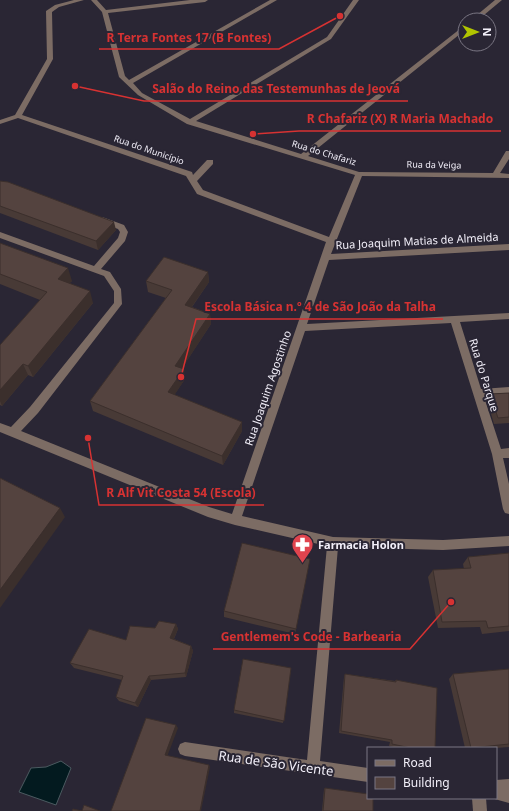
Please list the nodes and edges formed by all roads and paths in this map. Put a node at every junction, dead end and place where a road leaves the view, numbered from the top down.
1 (81, 0) edge
2 (94, 0) edge
3 (204, 0) edge
4 (273, 0) edge
5 (356, 0) edge
6 (499, 0) edge
7 (105, 12) junction
8 (484, 12) edge
9 (457, 33) edge
10 (128, 83) junction
11 (18, 116) junction
12 (0, 122) edge
13 (190, 122) junction
14 (509, 153) edge
15 (302, 157) junction
16 (210, 162) dead end
17 (359, 174) junction
18 (495, 176) junction
19 (509, 176) edge
20 (193, 180) junction
21 (96, 218) edge
22 (0, 234) edge
23 (331, 241) junction
24 (509, 247) edge
25 (326, 257) junction
26 (96, 269) junction
27 (509, 316) edge
28 (454, 319) junction
29 (302, 328) junction
30 (509, 391) edge
31 (477, 393) junction
32 (0, 427) edge
33 (12, 433) junction
34 (509, 453) edge
35 (496, 454) junction
36 (509, 509) edge
37 (235, 520) junction
38 (509, 541) edge
39 (333, 542) junction
40 (185, 749) dead end
41 (313, 768) junction
42 (367, 775) edge
43 (509, 786) edge
44 (497, 787) edge
45 (497, 793) edge
46 (509, 796) edge
47 (479, 799) edge
48 (480, 811) edge

1 - 11 street
2 - 7 street, Rua do Chafariz
3 - 7 street
4 - 10 street
5 - 13 street
6 - 8 street
7 - 10 street, Rua do Chafariz
9 - 15 street
10 - 13 street, Rua do Chafariz
11 - 12 street
11 - 20 street, Rua do Município
13 - 15 street, Rua do Chafariz
14 - 18 street
15 - 17 street, Rua do Chafariz
16 - 20 street
17 - 18 street, Rua da Veiga
17 - 23 street, Rua Joaquim Agostinho
18 - 19 street, Rua da Veiga
20 - 23 street, Rua do Município
21 - 26 street
22 - 26 street
23 - 25 street, Rua Joaquim Agostinho
24 - 25 street, Rua Joaquim Matias de Almeida
25 - 29 street, Rua Joaquim Agostinho
26 - 33 street
27 - 28 street
28 - 29 street
28 - 31 street, Rua do Parque
29 - 37 street, Rua Joaquim Agostinho
30 - 31 street
31 - 35 street, Rua do Parque
32 - 33 street
33 - 37 street
34 - 35 street
35 - 36 street, Rua do Parque
37 - 39 street
38 - 39 street
39 - 41 street
40 - 41 street, Rua de São Vicente
41 - 42 street, Rua de São Vicente
43 - 44 street
45 - 46 street
47 - 48 street

